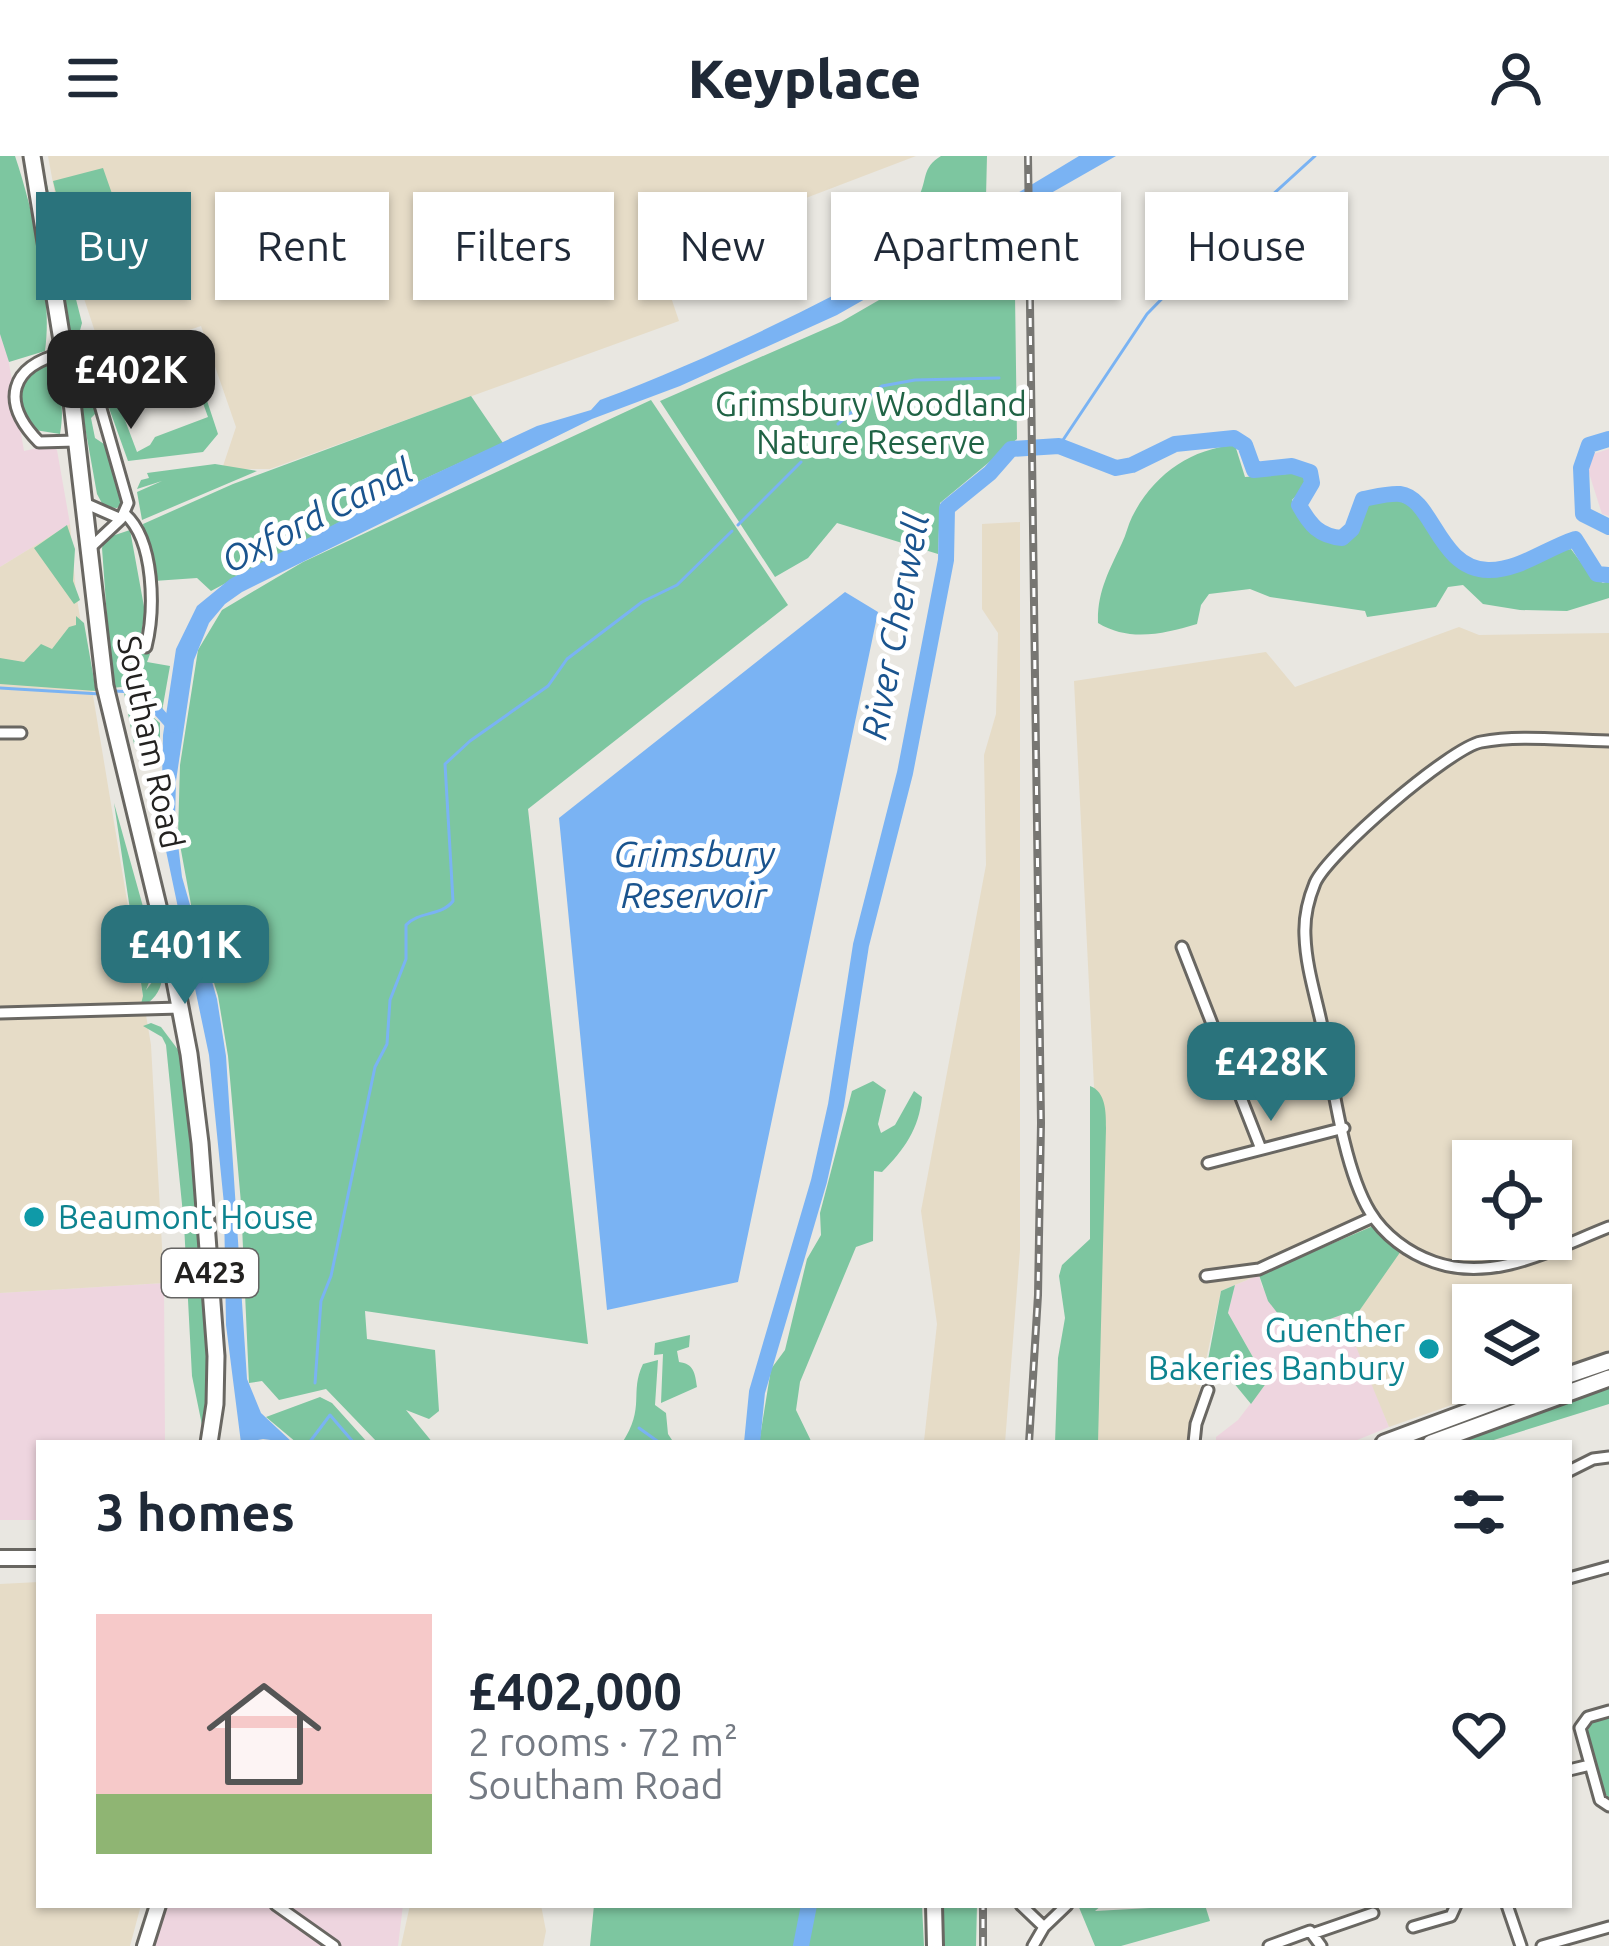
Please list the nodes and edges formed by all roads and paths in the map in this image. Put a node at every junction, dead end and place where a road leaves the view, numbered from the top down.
1 (30, 159) edge
2 (88, 345) dead end
3 (64, 353) junction
4 (76, 441) junction
5 (82, 501) junction
6 (123, 517) junction
7 (86, 552) junction
8 (146, 647) dead end
9 (0, 733) edge
10 (21, 734) dead end
11 (1609, 741) edge
12 (1182, 947) dead end
13 (173, 970) junction
14 (181, 1008) junction
15 (149, 1010) junction
16 (0, 1013) edge
17 (185, 1034) junction
18 (1344, 1128) junction
19 (1261, 1149) junction
20 (1208, 1163) dead end
21 (1373, 1217) junction
22 (1609, 1227) edge
23 (1206, 1276) dead end
24 (1609, 1360) edge
25 (1572, 1373) edge
26 (1609, 1378) edge
27 (1208, 1390) dead end
28 (1489, 1404) edge
29 (209, 1440) edge
30 (1194, 1440) edge
31 (1392, 1440) edge
32 (1439, 1440) edge
33 (1609, 1457) edge
34 (1572, 1470) edge
35 (0, 1558) edge
36 (36, 1558) edge
37 (1609, 1568) edge
38 (1572, 1577) edge
39 (1609, 1711) edge
40 (1590, 1765) junction
41 (1572, 1770) edge
42 (1609, 1806) edge
43 (157, 1908) edge
44 (280, 1908) edge
45 (934, 1908) edge
46 (1024, 1908) edge
47 (1064, 1908) edge
48 (1455, 1908) edge
49 (1508, 1908) edge
50 (1373, 1913) dead end
51 (1044, 1927) junction
52 (1609, 1927) edge
53 (1413, 1928) dead end
54 (1315, 1933) junction
55 (145, 1946) edge
56 (334, 1946) edge
57 (935, 1946) edge
58 (1033, 1946) edge
59 (1269, 1946) edge
60 (1321, 1946) edge
61 (1521, 1946) edge
62 (1542, 1946) edge

1 - 3 highway, Southam Road / A423
2 - 6 street, Southam Road
3 - 4 highway, Southam Road / A423
3 - 4 street
4 - 5 highway, Southam Road / A423
5 - 6 street
5 - 7 highway, Southam Road / A423
6 - 7 street
6 - 8 street, Southam Road
7 - 13 highway, Southam Road / A423
9 - 10 street
11 - 18 street
12 - 19 street
13 - 14 highway, Southam Road / A423
13 - 15 street
14 - 15 street
14 - 17 highway, Southam Road / A423
15 - 16 street
15 - 17 street
17 - 29 highway, Southam Road / A423
18 - 19 street
18 - 21 street
19 - 20 street
21 - 22 street
21 - 23 street
24 - 25 highway
26 - 32 highway
27 - 30 street
28 - 31 highway
33 - 34 street
35 - 36 main road
37 - 38 street
39 - 40 street
40 - 41 street
40 - 42 street
43 - 55 main road
44 - 56 street
45 - 57 main road
46 - 51 street
47 - 51 street
48 - 53 street
49 - 61 street
50 - 54 street
51 - 58 street
52 - 62 street
54 - 59 street
54 - 60 street

